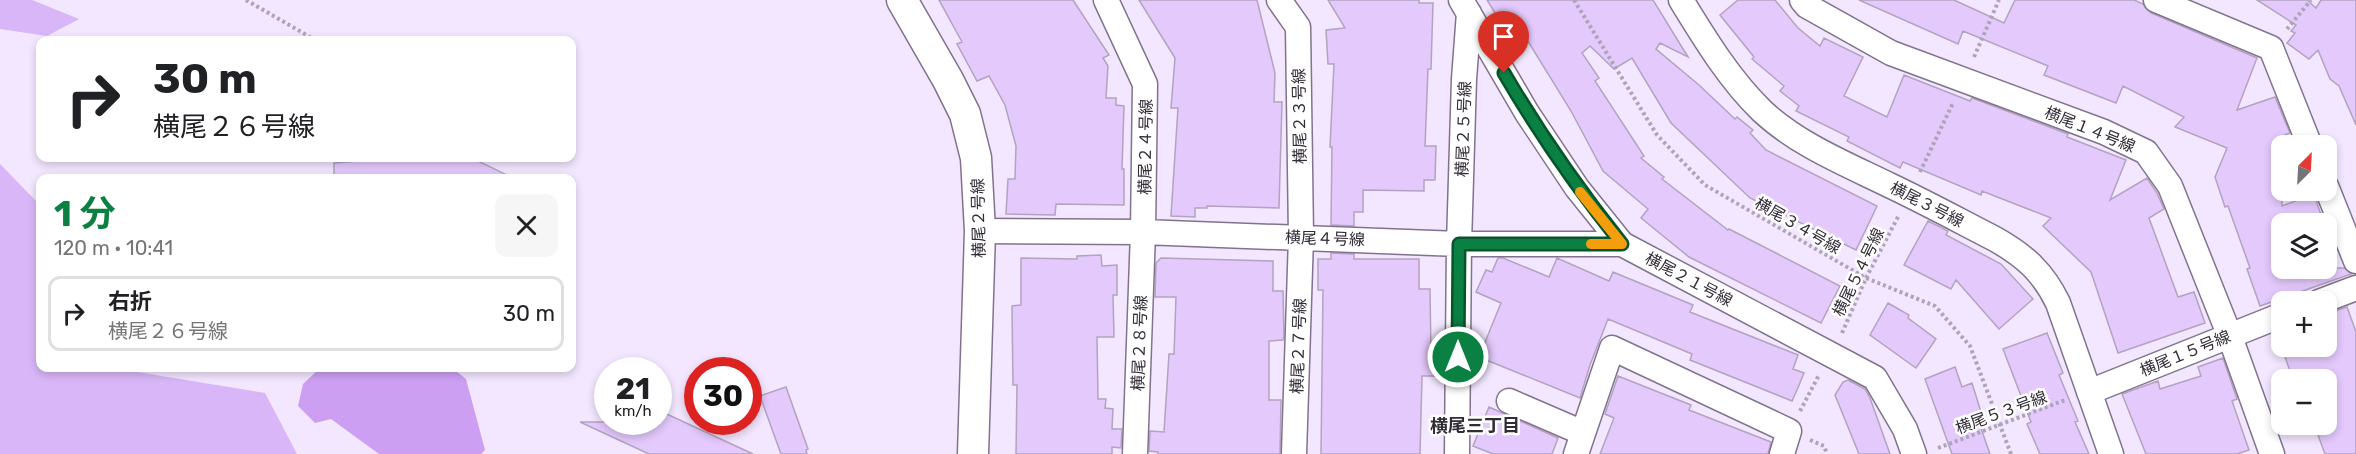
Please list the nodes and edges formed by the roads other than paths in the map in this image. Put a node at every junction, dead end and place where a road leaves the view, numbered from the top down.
1 (902, 0) edge
2 (1106, 0) edge
3 (1279, 0) edge
4 (1681, 0) edge
5 (1802, 0) edge
6 (2157, 0) edge
7 (1465, 7) edge
8 (2306, 135) edge
9 (2332, 201) edge
10 (980, 231) junction
11 (1143, 232) junction
12 (1301, 237) junction
13 (1459, 244) junction
14 (1622, 244) junction
15 (2356, 261) edge
16 (2356, 288) edge
17 (2337, 295) edge
18 (2271, 319) edge
19 (2229, 334) junction
20 (2089, 392) junction
21 (1509, 402) dead end
22 (1579, 443) edge
23 (1924, 452) edge
24 (974, 454) edge
25 (1135, 454) edge
26 (1294, 454) edge
27 (1457, 454) edge
28 (1782, 454) edge
29 (2111, 454) edge
30 (2272, 454) edge

1 - 10 street, 横尾２号線
2 - 11 street, 横尾２４号線
3 - 12 street, 横尾２３号線
4 - 20 street, 横尾３号線
5 - 19 street, 横尾１４号線
6 - 8 street
7 - 13 street, 横尾２５号線
7 - 14 street, 横尾２１号線
9 - 15 street
10 - 11 street, 横尾４号線
10 - 24 street, 横尾２号線
11 - 12 street, 横尾４号線
11 - 25 street, 横尾２８号線
12 - 13 street, 横尾４号線
12 - 26 street, 横尾２７号線
13 - 14 street, 横尾４号線
13 - 27 street
14 - 23 street, 横尾２１号線
16 - 17 street
18 - 19 street, 横尾１５号線
19 - 20 street, 横尾１５号線
19 - 30 street, 横尾１４号線
20 - 29 street, 横尾３号線
21 - 22 street
22 - 28 street

